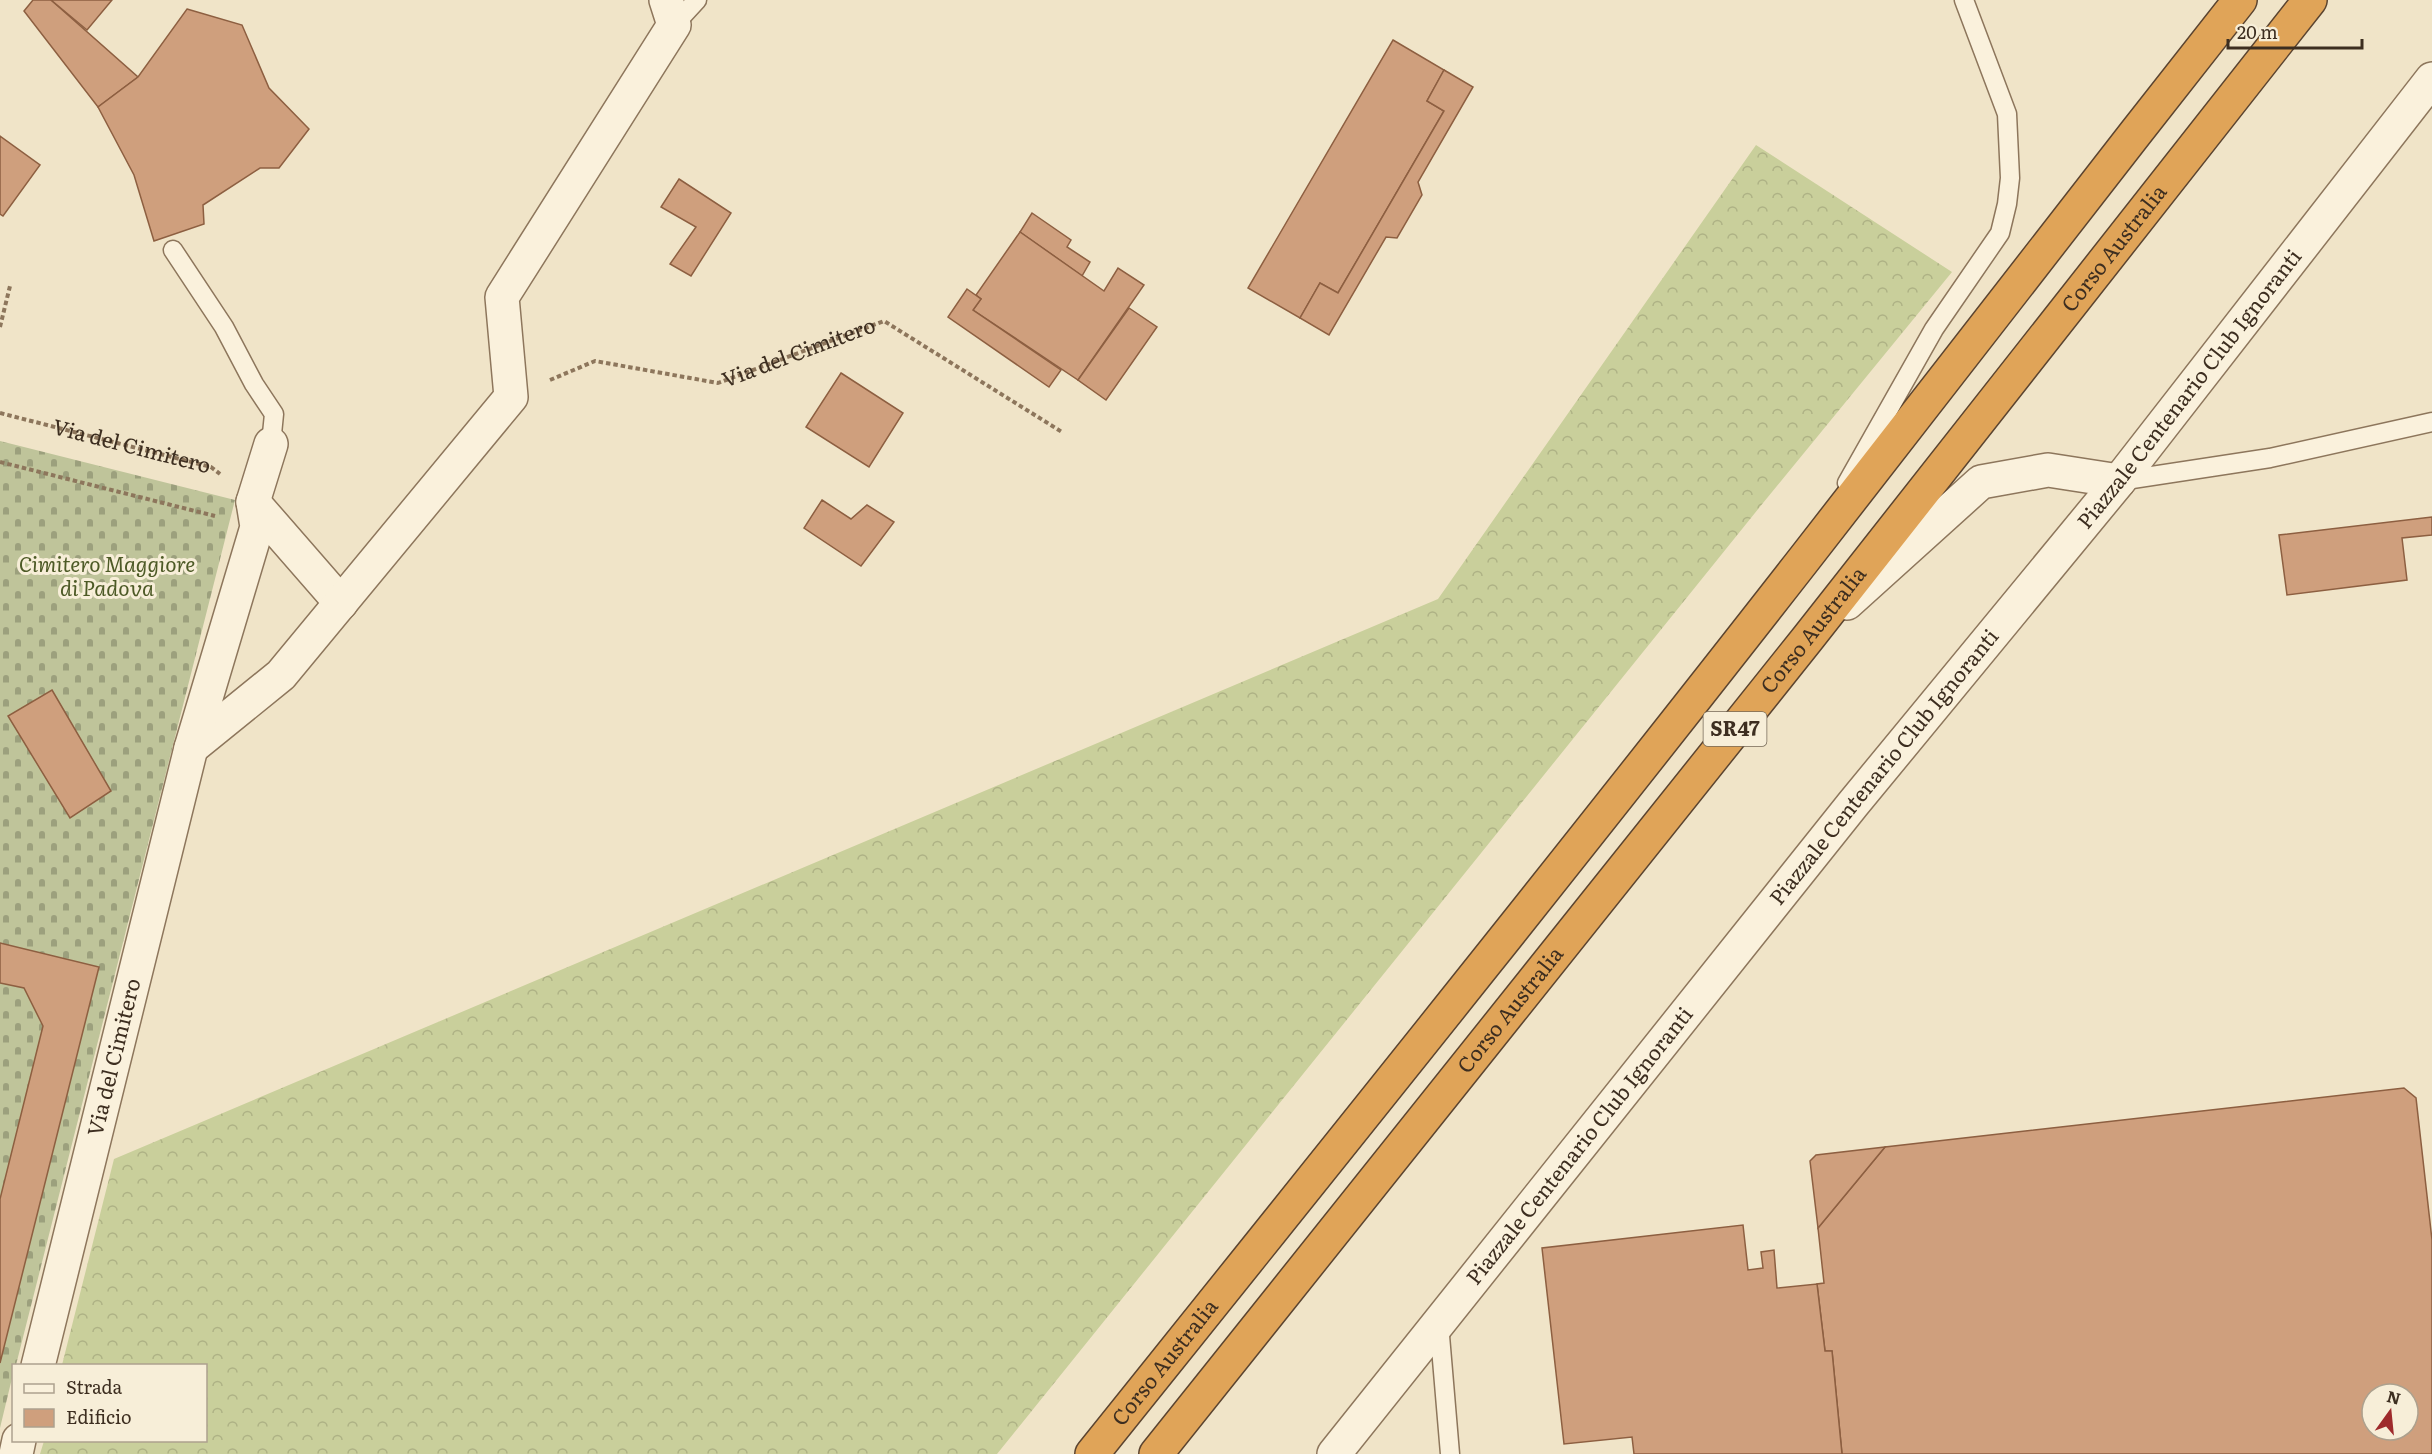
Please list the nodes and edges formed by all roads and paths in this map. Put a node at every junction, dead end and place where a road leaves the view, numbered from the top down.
1 (698, 0) edge
2 (1964, 0) edge
3 (2240, 0) edge
4 (2310, 0) edge
5 (670, 13) edge
6 (2432, 79) edge
7 (173, 250) dead end
8 (10, 286) dead end
9 (0, 327) edge
10 (511, 397) junction
11 (0, 413) edge
12 (2432, 422) edge
13 (1062, 432) dead end
14 (272, 444) joint
15 (0, 462) edge
16 (2119, 481) junction
17 (255, 514) junction
18 (1804, 559) junction
19 (341, 603) junction
20 (1808, 638) junction
21 (191, 748) junction
22 (1439, 1323) junction
23 (38, 1364) edge
24 (1092, 1454) edge
25 (1156, 1454) edge
26 (1334, 1454) edge
27 (1450, 1454) edge

1 - 5 lane
2 - 18 lane
3 - 18 highway, Corso Australia / SR47
4 - 20 highway, Corso Australia / SR47
5 - 10 street
6 - 16 street, Piazzale Centenario Club Ignoranti
7 - 14 lane
8 - 9 path
10 - 13 path, Via del Cimitero
10 - 19 street
11 - 17 path, Via del Cimitero
12 - 16 lane
14 - 17 street, Via del Cimitero
15 - 17 path
16 - 20 street
16 - 22 street, Piazzale Centenario Club Ignoranti
17 - 19 street
17 - 21 street, Via del Cimitero
18 - 24 highway, Corso Australia / SR47
19 - 21 street
20 - 25 highway, Corso Australia / SR47
21 - 23 street, Via del Cimitero
22 - 26 street, Piazzale Centenario Club Ignoranti
22 - 27 lane

